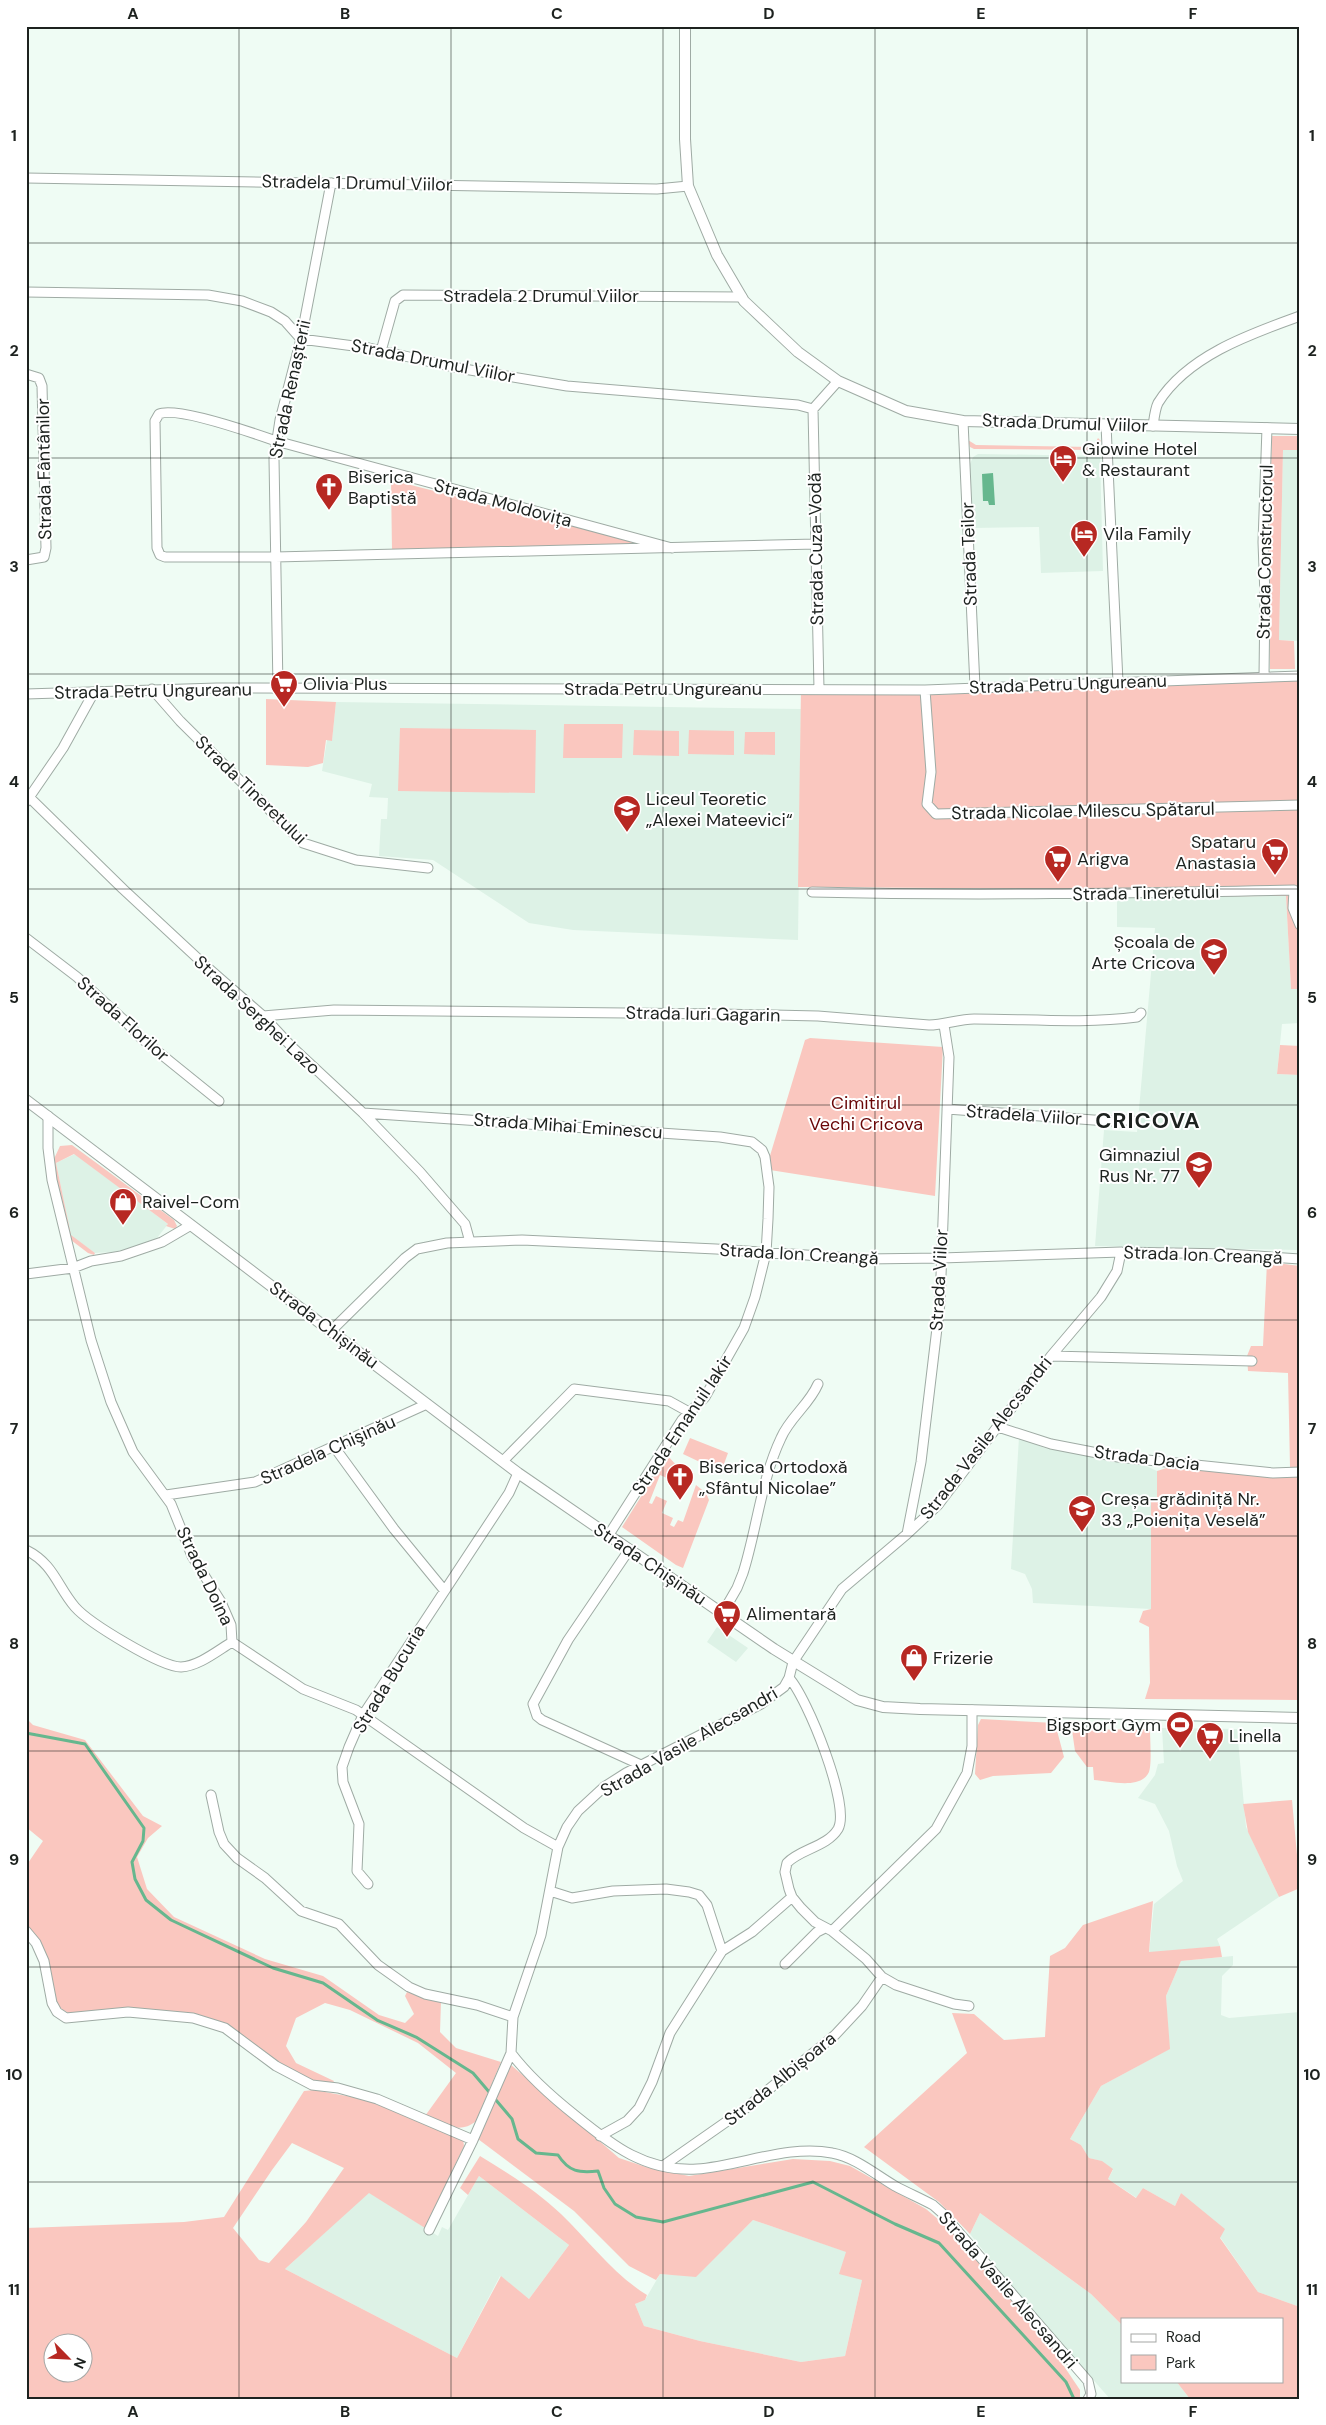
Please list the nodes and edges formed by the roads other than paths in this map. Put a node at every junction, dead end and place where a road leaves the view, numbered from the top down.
1 (685, 26) edge
2 (26, 178) edge
3 (331, 183) junction
4 (688, 186) junction
5 (26, 292) edge
6 (742, 297) junction
7 (1300, 316) edge
8 (302, 339) junction
9 (381, 350) junction
10 (26, 374) edge
11 (838, 381) junction
12 (813, 409) junction
13 (963, 420) junction
14 (1106, 425) junction
15 (1153, 426) junction
16 (1267, 428) junction
17 (1300, 429) edge
18 (276, 441) junction
19 (816, 544) junction
20 (672, 548) junction
21 (274, 557) junction
22 (26, 560) edge
23 (1264, 676) junction
24 (1300, 676) edge
25 (1118, 682) junction
26 (975, 687) junction
27 (278, 688) junction
28 (152, 689) junction
29 (820, 689) junction
30 (925, 690) junction
31 (94, 692) junction
32 (26, 694) edge
33 (28, 800) edge
34 (1300, 805) edge
35 (428, 868) dead end
36 (812, 892) dead end
37 (1300, 925) edge
38 (26, 938) edge
39 (1141, 1013) dead end
40 (263, 1016) junction
41 (944, 1025) junction
42 (26, 1100) edge
43 (220, 1101) dead end
44 (947, 1109) junction
45 (363, 1113) junction
46 (48, 1116) junction
47 (1131, 1120) dead end
48 (765, 1157) joint
49 (191, 1225) junction
50 (470, 1242) junction
51 (1121, 1252) junction
52 (766, 1253) junction
53 (941, 1258) junction
54 (1300, 1259) edge
55 (73, 1268) junction
56 (26, 1274) edge
57 (331, 1331) junction
58 (1051, 1356) junction
59 (1252, 1361) dead end
60 (818, 1384) dead end
61 (427, 1404) junction
62 (689, 1412) junction
63 (998, 1427) junction
64 (335, 1448) junction
65 (503, 1461) junction
66 (1300, 1472) edge
67 (518, 1473) junction
68 (166, 1495) junction
69 (907, 1534) junction
70 (608, 1536) junction
71 (26, 1550) edge
72 (629, 1550) junction
73 (444, 1590) junction
74 (722, 1614) junction
75 (232, 1642) junction
76 (793, 1662) junction
77 (790, 1678) junction
78 (972, 1710) junction
79 (363, 1715) junction
80 (1300, 1718) edge
81 (641, 1765) junction
82 (211, 1795) dead end
83 (558, 1847) junction
84 (368, 1884) dead end
85 (550, 1891) junction
86 (792, 1897) junction
87 (828, 1929) junction
88 (26, 1931) edge
89 (722, 1951) junction
90 (785, 1964) dead end
91 (882, 1977) junction
92 (969, 2006) dead end
93 (513, 2018) junction
94 (511, 2053) junction
95 (600, 2136) junction
96 (473, 2140) junction
97 (663, 2166) junction
98 (429, 2230) dead end
99 (1088, 2399) edge

1 - 4 street, Strada Drumul Viilor
2 - 3 street, Stradela 1 Drumul Viilor
3 - 4 street, Stradela 1 Drumul Viilor
3 - 8 street, Strada Renașterii
4 - 6 street, Strada Drumul Viilor
5 - 8 street
6 - 9 street, Stradela 2 Drumul Viilor
6 - 11 street, Strada Drumul Viilor
7 - 15 street
8 - 9 street, Strada Drumul Viilor
8 - 18 street, Strada Renașterii
9 - 12 street, Strada Drumul Viilor
10 - 22 street, Strada Fântânilor
11 - 12 street
11 - 13 street, Strada Drumul Viilor
12 - 19 street, Strada Cuza-Vodă
13 - 14 street, Strada Drumul Viilor
13 - 26 street, Strada Teilor
14 - 15 street, Strada Drumul Viilor
14 - 25 street
15 - 16 street, Strada Drumul Viilor
16 - 17 street, Strada Drumul Viilor
16 - 23 street, Strada Constructorul
18 - 20 street, Strada Moldovița
18 - 21 street, Strada Renașterii
18 - 21 street, Strada Moldovița
19 - 20 street, Strada Moldovița
19 - 29 street, Strada Cuza-Vodă
20 - 21 street, Strada Moldovița
21 - 27 street, Strada Renașterii
23 - 24 street, Strada Petru Ungureanu
23 - 25 street, Strada Petru Ungureanu
25 - 26 street, Strada Petru Ungureanu
26 - 30 street, Strada Petru Ungureanu
27 - 28 street, Strada Petru Ungureanu
27 - 29 street, Strada Petru Ungureanu
28 - 31 street, Strada Petru Ungureanu
28 - 35 street, Strada Tineretului
29 - 30 street, Strada Petru Ungureanu
30 - 34 street, Strada Nicolae Milescu Spătarul
31 - 32 street, Strada Petru Ungureanu
31 - 33 street
33 - 40 street, Strada Serghei Lazo
36 - 37 street, Strada Tineretului
38 - 43 street, Strada Florilor
39 - 41 street, Strada Iuri Gagarin
40 - 41 street, Strada Iuri Gagarin
40 - 45 street, Strada Serghei Lazo
41 - 44 street, Strada Viilor
42 - 46 street, Strada Chișinău
44 - 47 street, Stradela Viilor
44 - 53 street, Strada Viilor
45 - 48 street, Strada Mihai Eminescu
45 - 50 street, Strada Serghei Lazo
46 - 49 street, Strada Chișinău
46 - 55 street, Strada Doina
48 - 52 street, Strada Emanuil Iakir
49 - 55 street
49 - 57 street, Strada Chișinău
50 - 52 street, Strada Ion Creangă
50 - 57 street, Strada Ion Creangă
51 - 53 street, Strada Ion Creangă
51 - 54 street, Strada Ion Creangă
51 - 58 street, Strada Vasile Alecsandri
52 - 53 street, Strada Ion Creangă
52 - 62 street, Strada Emanuil Iakir
53 - 69 street, Strada Viilor
55 - 56 street
55 - 68 street, Strada Doina
57 - 61 street, Strada Chișinău
58 - 59 street
58 - 63 street, Strada Vasile Alecsandri
60 - 74 street
61 - 64 street, Stradela Chişinău
61 - 65 street, Strada Chișinău
62 - 65 street
62 - 70 street, Strada Emanuil Iakir
63 - 66 street, Strada Dacia
63 - 69 street, Strada Vasile Alecsandri
64 - 68 street, Stradela Chişinău
64 - 73 street
65 - 67 street, Strada Chișinău
67 - 70 street, Strada Chișinău
67 - 73 street, Strada Bucuria
68 - 75 street, Strada Doina
69 - 76 street, Strada Vasile Alecsandri
70 - 72 street, Strada Chișinău
71 - 75 street
72 - 74 street, Strada Chișinău
72 - 81 street
73 - 79 street, Strada Bucuria
74 - 76 street, Strada Chișinău
75 - 79 street, Strada Doina
76 - 77 street, Strada Vasile Alecsandri
76 - 78 street, Strada Chișinău
77 - 81 street, Strada Vasile Alecsandri
77 - 86 street
78 - 80 street, Strada Chișinău
78 - 87 street
79 - 83 street, Strada Doina
79 - 84 street, Strada Bucuria
81 - 83 street, Strada Vasile Alecsandri
82 - 93 street
83 - 85 street, Strada Vasile Alecsandri
85 - 89 street
85 - 93 street, Strada Vasile Alecsandri
86 - 87 street
86 - 89 street
87 - 90 street
87 - 91 street
88 - 96 street
89 - 95 street
91 - 92 street
91 - 97 street, Strada Albișoara
93 - 94 street, Strada Vasile Alecsandri
94 - 95 street, Strada Vasile Alecsandri
94 - 96 street, Strada Vasile Alecsandri
95 - 97 street, Strada Vasile Alecsandri
96 - 98 street, Strada Vasile Alecsandri
97 - 99 street, Strada Vasile Alecsandri

